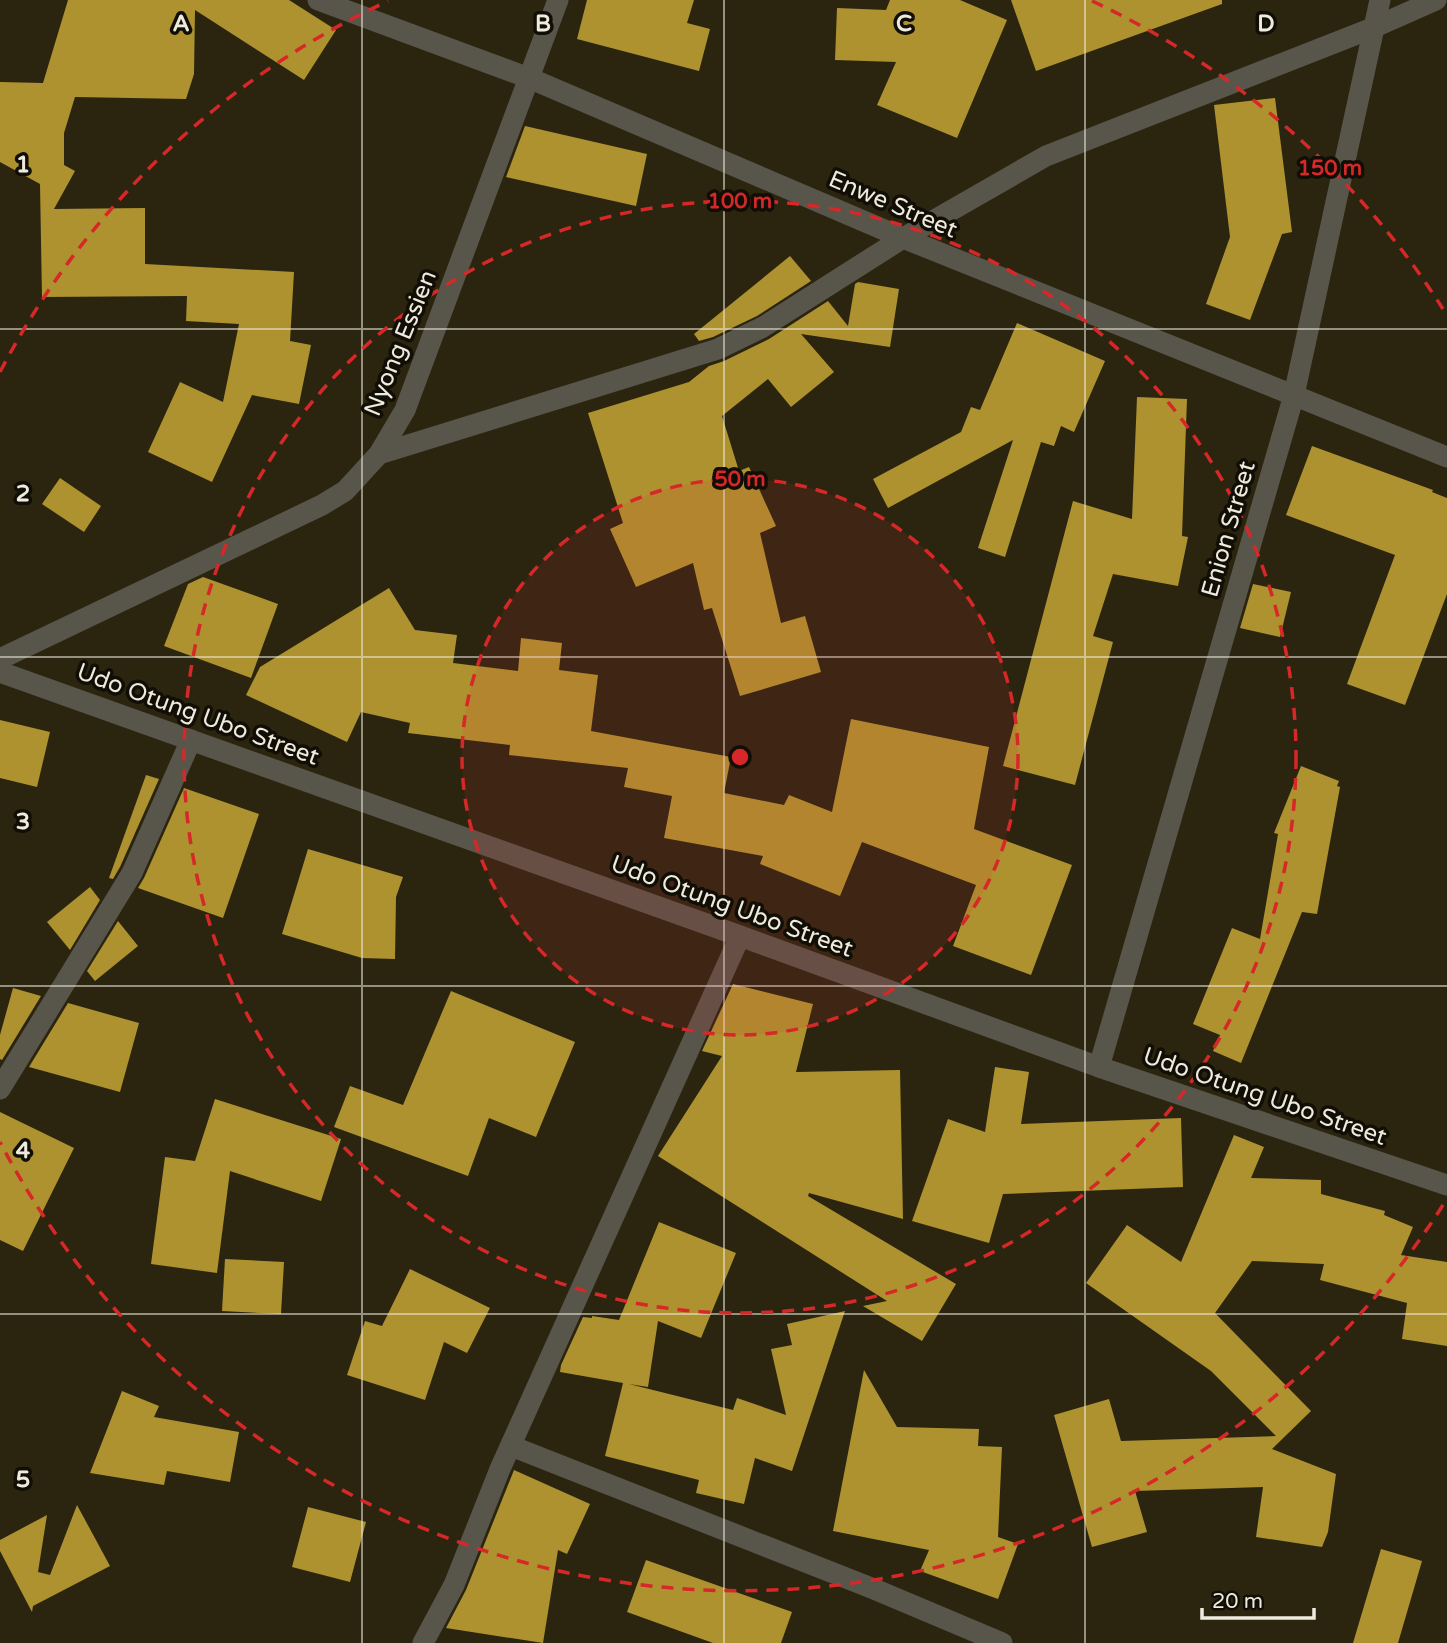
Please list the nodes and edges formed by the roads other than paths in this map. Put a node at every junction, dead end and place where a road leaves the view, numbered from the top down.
1 (318, 0) edge
2 (558, 0) edge
3 (1380, 0) edge
4 (1436, 0) edge
5 (1375, 27) junction
6 (529, 78) junction
7 (903, 238) junction
8 (1294, 395) junction
9 (379, 454) junction
10 (1447, 457) edge
11 (0, 659) edge
12 (0, 672) edge
13 (191, 740) junction
14 (740, 936) junction
15 (1099, 1067) junction
16 (0, 1089) edge
17 (1447, 1185) edge
18 (511, 1446) junction
19 (423, 1643) edge
20 (1002, 1643) edge

1 - 6 street, Enwe Street
2 - 6 street, Nyong Essien
3 - 5 street, Enion Street
4 - 5 street
5 - 7 street
5 - 8 street, Enion Street
6 - 7 street, Enwe Street
6 - 9 street, Nyong Essien
7 - 8 street, Enwe Street
7 - 9 street
8 - 10 street, Enwe Street
8 - 15 street, Enion Street
9 - 11 street, Nyong Essien
12 - 13 street, Udo Otung Ubo Street
13 - 14 street, Udo Otung Ubo Street
13 - 16 street
14 - 15 street, Udo Otung Ubo Street
14 - 18 street
15 - 17 street, Udo Otung Ubo Street
18 - 19 street
18 - 20 street

